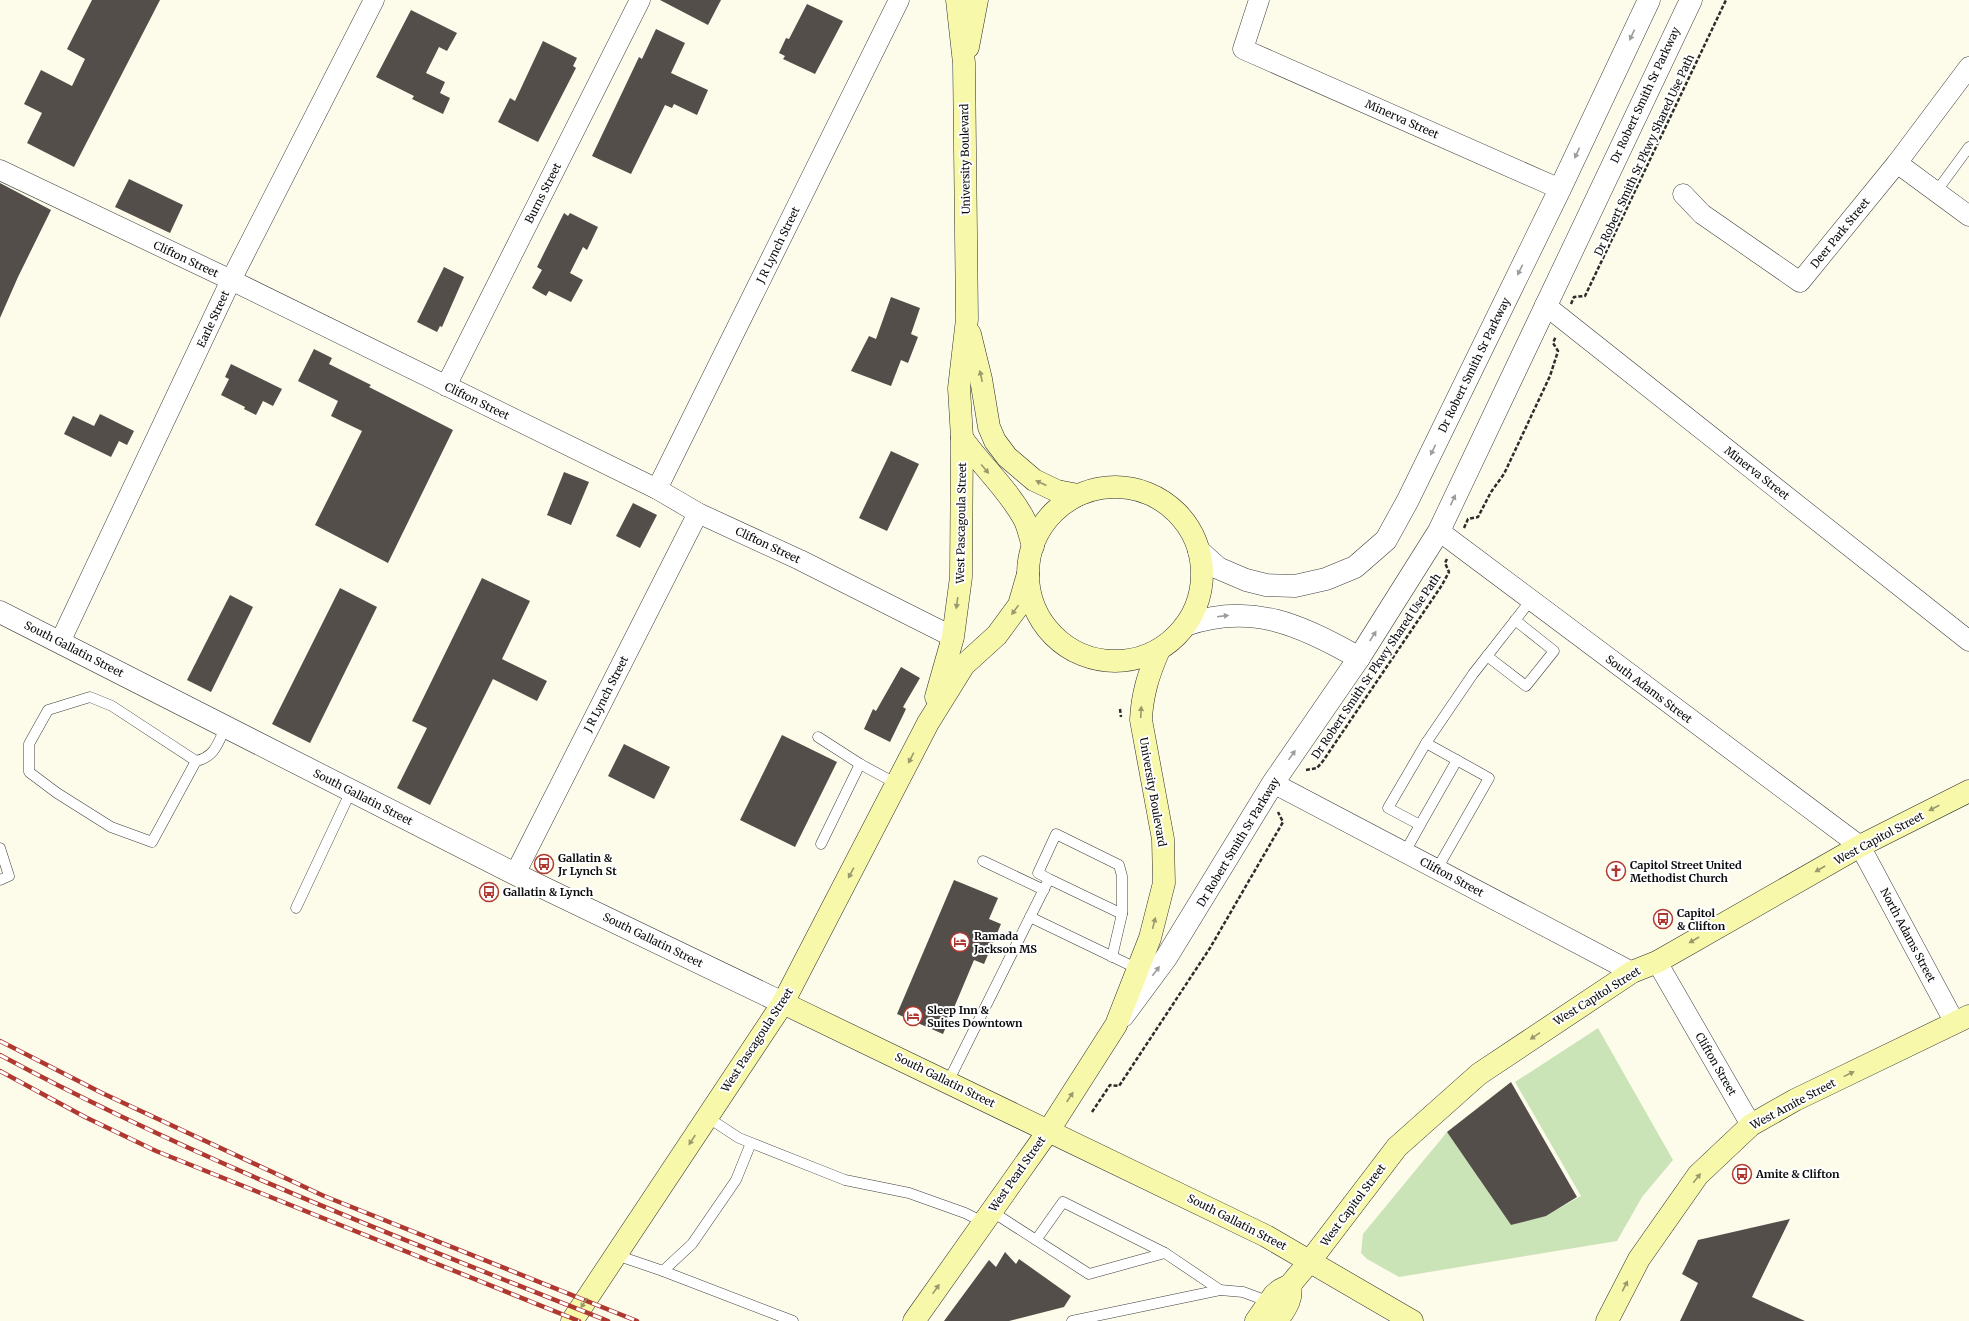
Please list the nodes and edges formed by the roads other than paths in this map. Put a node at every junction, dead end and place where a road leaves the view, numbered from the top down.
1 (374, 0) edge
2 (640, 0) edge
3 (899, 0) edge
4 (957, 0) edge
5 (977, 0) edge
6 (1259, 0) edge
7 (1649, 0) edge
8 (1690, 0) edge
9 (964, 63) junction
10 (1969, 67) edge
11 (1969, 147) edge
12 (1897, 163) junction
13 (0, 170) edge
14 (1560, 189) junction
15 (1936, 192) junction
16 (1683, 194) dead end
17 (1969, 216) edge
18 (231, 280) junction
19 (1545, 305) junction
20 (966, 318) junction
21 (446, 386) junction
22 (962, 438) junction
23 (657, 489) junction
24 (1078, 495) junction
25 (698, 513) junction
26 (1438, 531) junction
27 (1033, 546) junction
28 (1199, 551) junction
29 (1028, 574) junction
30 (1531, 600) junction
31 (0, 612) edge
32 (1515, 620) junction
33 (1186, 625) junction
34 (953, 637) junction
35 (1969, 641) edge
36 (60, 642) junction
37 (1159, 650) junction
38 (1487, 656) junction
39 (1359, 658) junction
40 (928, 723) junction
41 (226, 726) junction
42 (818, 737) dead end
43 (1426, 743) junction
44 (1457, 760) junction
45 (196, 761) junction
46 (860, 764) junction
47 (1273, 783) junction
48 (897, 784) junction
49 (352, 791) junction
50 (1969, 791) edge
51 (1420, 826) junction
52 (821, 844) dead end
53 (1860, 846) junction
54 (0, 848) edge
55 (1405, 852) junction
56 (983, 861) dead end
57 (1437, 869) junction
58 (515, 874) junction
59 (1049, 879) junction
60 (0, 880) edge
61 (1044, 890) junction
62 (296, 908) dead end
63 (1122, 914) junction
64 (1030, 917) junction
65 (1112, 956) junction
66 (1657, 962) junction
67 (1138, 969) junction
68 (1632, 972) junction
69 (783, 1003) junction
70 (1962, 1019) edge
71 (1116, 1025) junction
72 (948, 1082) junction
73 (707, 1117) junction
74 (1751, 1125) junction
75 (1048, 1130) junction
76 (751, 1143) junction
77 (987, 1217) junction
78 (1036, 1240) junction
79 (1165, 1253) junction
80 (616, 1255) junction
81 (1310, 1261) junction
82 (663, 1271) junction
83 (1220, 1290) junction
84 (1273, 1311) edge
85 (572, 1321) edge
86 (794, 1321) edge
87 (914, 1321) edge
88 (1072, 1321) edge
89 (1256, 1321) edge
90 (1412, 1321) edge
91 (1608, 1321) edge

1 - 18 street, Earle Street
2 - 21 street, Burns Street
3 - 23 street, J R Lynch Street
4 - 9 main road, University Boulevard
5 - 9 main road
6 - 14 street, Minerva Street
7 -> 14 street, Dr Robert Smith Sr Parkway
8 - 19 street, Dr Robert Smith Sr Parkway
9 - 20 main road, University Boulevard
10 - 12 street, Deer Park Street
11 - 15 lane
12 - 15 street
12 - 16 street, Deer Park Street
13 - 18 street, Clifton Street
14 -> 28 street, Dr Robert Smith Sr Parkway
15 - 17 street
18 - 21 street, Clifton Street
18 - 36 street, Earle Street
26 -> 19 street, Dr Robert Smith Sr Parkway
19 - 35 street, Minerva Street
20 - 22 main road, University Boulevard
24 -> 20 main road, University Boulevard
21 - 23 street, Clifton Street
22 -> 27 main road
22 -> 34 main road, West Pascagoula Street
23 - 25 street, Clifton Street
24 - 27 main road
24 - 28 main road
25 - 34 street, Clifton Street
25 - 58 street, J R Lynch Street
26 - 30 street, South Adams Street
39 -> 26 street, Dr Robert Smith Sr Parkway
27 - 29 main road
28 - 33 main road
29 - 37 main road
29 -> 40 main road, West Pascagoula Street
30 - 32 lane
30 - 53 street, South Adams Street
31 - 36 street, South Gallatin Street
32 - 38 lane
32 - 38 lane
33 - 37 main road
33 -> 39 street
34 - 40 main road, West Pascagoula Street
36 - 41 street, South Gallatin Street
67 -> 37 main road, University Boulevard
38 - 43 lane
47 -> 39 street, Dr Robert Smith Sr Parkway
40 -> 48 main road, West Pascagoula Street
41 - 45 lane
41 - 49 street, South Gallatin Street
42 - 46 lane
43 - 44 lane
43 - 51 lane
44 - 51 lane
44 - 57 lane
45 - 45 lane
46 - 48 lane
46 - 52 lane
47 - 55 street, Clifton Street
71 -> 47 street, Dr Robert Smith Sr Parkway
48 -> 69 main road, West Pascagoula Street
49 - 58 street, South Gallatin Street
49 - 62 lane
50 -> 53 main road, West Capitol Street
51 - 55 lane
53 -> 66 main road, West Capitol Street
53 - 70 street, North Adams Street
54 - 60 lane
55 - 57 street, Clifton Street
56 - 61 lane
57 - 68 street, Clifton Street
58 - 69 street, South Gallatin Street
59 - 61 lane
59 - 63 lane
59 - 63 lane
61 - 64 lane
63 - 65 lane
64 - 65 lane
64 - 72 lane
65 - 67 lane
66 - 68 main road, West Capitol Street
66 - 74 street, Clifton Street
67 - 71 main road, University Boulevard
68 -> 81 main road, West Capitol Street
69 - 72 main road, South Gallatin Street
69 - 73 main road, West Pascagoula Street
74 -> 70 main road, West Amite Street
75 -> 71 main road, West Pearl Street
72 - 75 main road, South Gallatin Street
73 - 76 lane
73 -> 80 main road, West Pascagoula Street
91 -> 74 main road, West Amite Street
75 - 77 main road, West Pearl Street
75 - 81 main road, South Gallatin Street
76 - 77 lane
76 - 82 lane
77 - 78 lane
87 -> 77 main road, West Pearl Street
78 - 79 lane
78 - 79 lane
79 - 83 lane
80 - 82 lane
80 -> 85 main road, West Pascagoula Street
81 - 84 main road, West Capitol Street
81 - 90 main road, South Gallatin Street
82 - 86 lane
83 - 84 lane
83 - 88 lane
84 - 89 main road, West Capitol Street

